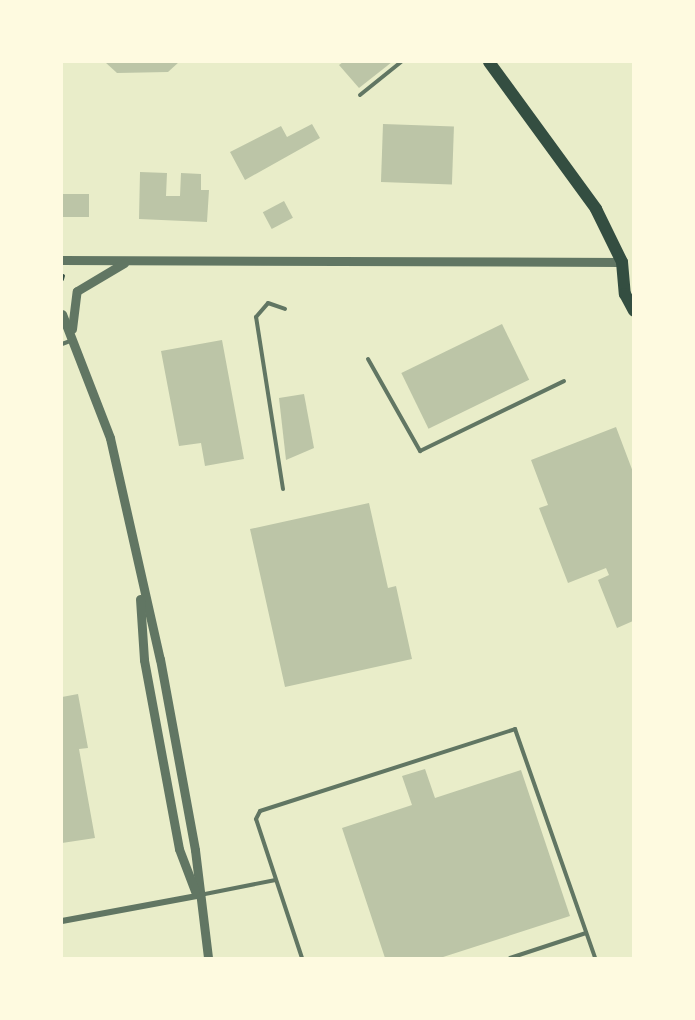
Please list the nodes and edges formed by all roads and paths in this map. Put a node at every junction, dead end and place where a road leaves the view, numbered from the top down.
1 (401, 62) edge
2 (489, 62) edge
3 (360, 95) dead end
4 (62, 260) edge
5 (135, 260) junction
6 (628, 263) edge
7 (633, 272) edge
8 (285, 309) dead end
9 (633, 311) edge
10 (62, 314) edge
11 (73, 340) junction
12 (62, 344) edge
13 (368, 359) dead end
14 (564, 381) dead end
15 (283, 489) dead end
16 (140, 584) junction
17 (276, 880) junction
18 (197, 896) junction
19 (62, 921) edge
20 (586, 933) junction
21 (207, 958) edge
22 (302, 958) edge
23 (510, 958) edge
24 (595, 958) edge

1 - 3 lane
2 - 6 main road
4 - 5 street
5 - 6 street
5 - 11 street
6 - 7 main road
6 - 9 main road
8 - 15 lane
10 - 11 street
11 - 12 lane
11 - 16 street
13 - 14 lane
16 - 18 street
16 - 18 street
17 - 18 lane
17 - 20 lane
17 - 22 lane
18 - 19 street
18 - 21 street
20 - 23 lane
20 - 24 lane

